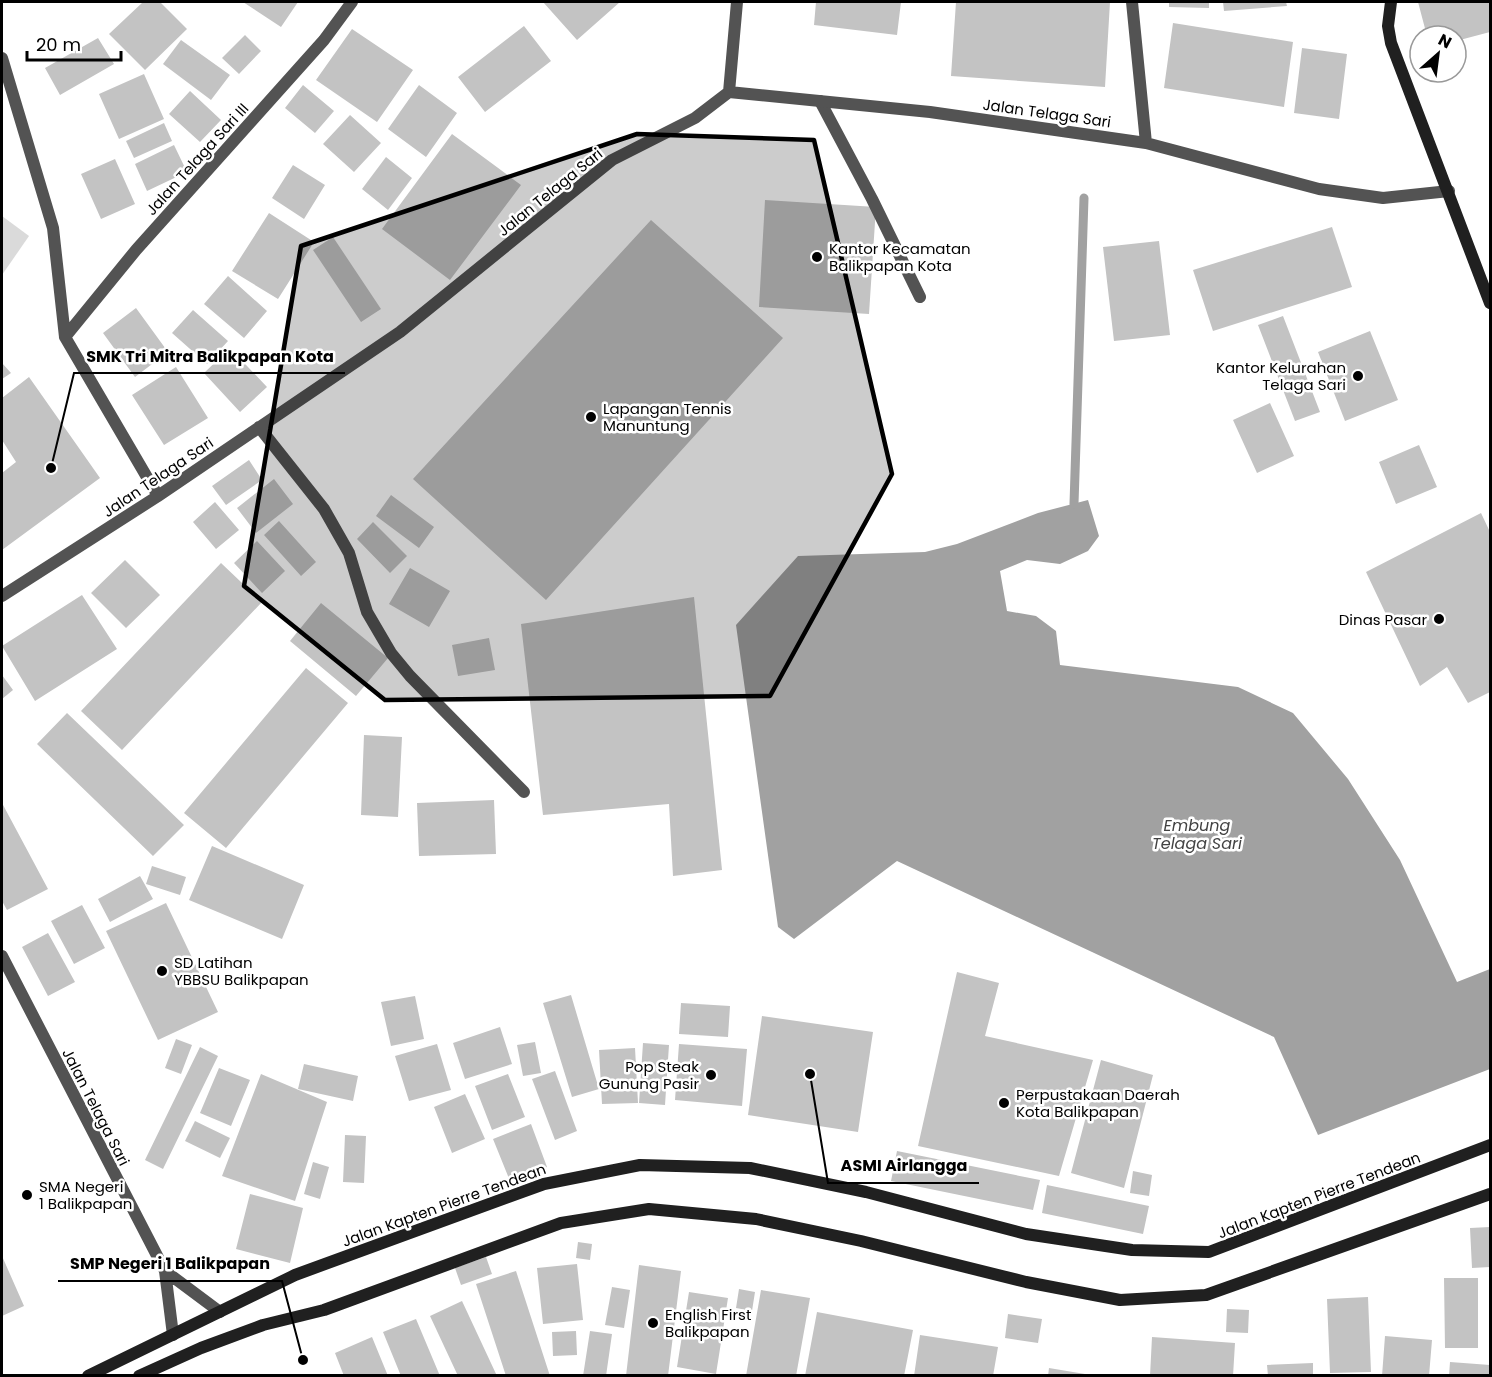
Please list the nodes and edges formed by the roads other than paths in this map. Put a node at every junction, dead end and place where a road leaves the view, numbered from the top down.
1 (352, 2) edge
2 (737, 2) edge
3 (1132, 2) edge
4 (1391, 2) edge
5 (2, 58) edge
6 (729, 92) junction
7 (820, 101) junction
8 (1146, 143) junction
9 (1449, 191) junction
10 (920, 297) dead end
11 (1491, 303) edge
12 (65, 337) junction
13 (259, 427) junction
14 (158, 496) junction
15 (2, 596) edge
16 (524, 792) dead end
17 (2, 956) edge
18 (1491, 1145) edge
19 (1491, 1194) edge
20 (165, 1271) junction
21 (220, 1312) junction
22 (173, 1335) junction
23 (88, 1376) edge
24 (139, 1376) edge

1 - 12 street, Jalan Telaga Sari III
2 - 6 street
3 - 8 street
4 - 9 street
5 - 12 street
6 - 7 street, Jalan Telaga Sari
6 - 13 street, Jalan Telaga Sari
7 - 8 street, Jalan Telaga Sari
7 - 10 street
8 - 9 street, Jalan Telaga Sari
9 - 11 street
12 - 14 street
13 - 14 street, Jalan Telaga Sari
13 - 16 street
14 - 15 street, Jalan Telaga Sari
17 - 20 street, Jalan Telaga Sari
18 - 21 street, Jalan Kapten Pierre Tendean
19 - 24 street
20 - 21 street, Jalan Telaga Sari
20 - 22 street, Jalan Telaga Sari
21 - 22 street, Jalan Kapten Pierre Tendean
22 - 23 street, Jalan Kapten Pierre Tendean

